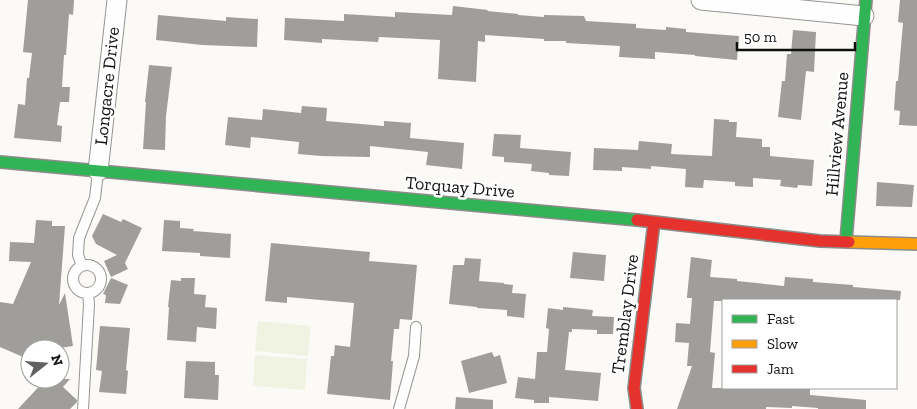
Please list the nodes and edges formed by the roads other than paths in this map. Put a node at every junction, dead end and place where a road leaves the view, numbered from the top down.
1 (117, 0) edge
2 (701, 0) edge
3 (865, 8) edge
4 (0, 162) edge
5 (98, 171) junction
6 (654, 222) junction
7 (846, 241) junction
8 (917, 244) edge
9 (82, 266) junction
10 (88, 293) junction
11 (416, 327) dead end
12 (83, 409) edge
13 (399, 409) edge
14 (637, 409) edge

1 - 5 street, Longacre Drive
2 - 3 street
3 - 7 street, Hillview Avenue
4 - 5 street, Torquay Drive
5 - 6 street, Torquay Drive
5 - 9 lane
6 - 7 street, Torquay Drive
6 - 14 street, Tremblay Drive
7 - 8 street, Torquay Drive
9 - 10 lane
9 - 10 lane
10 - 12 lane
11 - 13 lane

